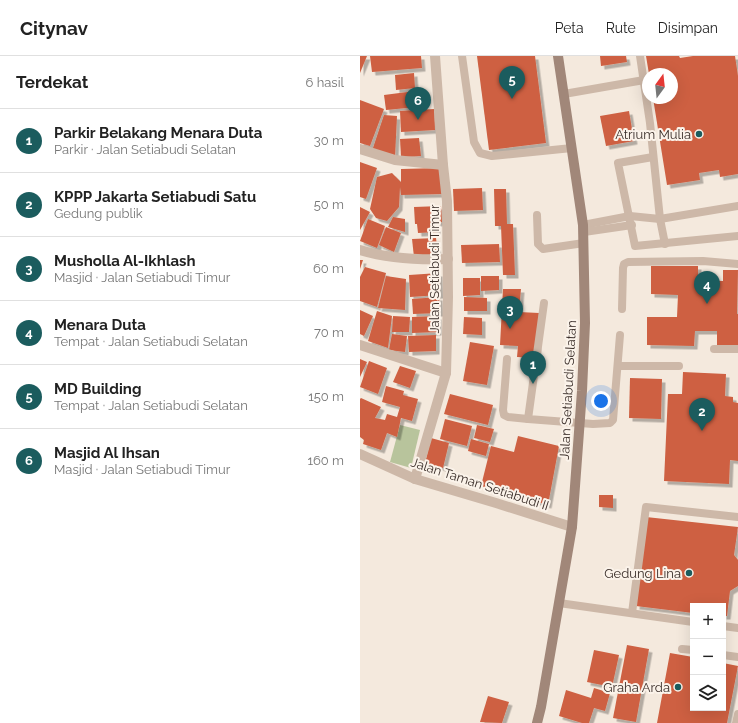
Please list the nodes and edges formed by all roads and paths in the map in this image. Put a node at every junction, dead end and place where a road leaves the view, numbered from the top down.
1 (435, 56) edge
2 (462, 56) edge
3 (558, 56) edge
4 (640, 56) edge
5 (642, 68) edge
6 (642, 80) edge
7 (564, 94) junction
8 (647, 104) edge
9 (572, 148) junction
10 (360, 149) edge
11 (653, 157) junction
12 (443, 165) junction
13 (738, 206) edge
14 (537, 215) dead end
15 (660, 219) junction
16 (631, 220) junction
17 (583, 228) junction
18 (738, 236) edge
19 (584, 243) junction
20 (665, 244) junction
21 (360, 250) edge
22 (448, 259) junction
23 (738, 264) edge
24 (544, 303) dead end
25 (622, 309) dead end
26 (620, 336) dead end
27 (360, 345) edge
28 (714, 349) dead end
29 (738, 349) edge
30 (507, 359) dead end
31 (618, 366) junction
32 (679, 366) dead end
33 (446, 373) junction
34 (528, 419) junction
35 (580, 423) junction
36 (360, 454) edge
37 (415, 479) junction
38 (738, 517) edge
39 (572, 527) junction
40 (559, 603) junction
41 (632, 613) junction
42 (690, 622) edge
43 (726, 626) edge
44 (738, 628) edge
45 (682, 649) dead end
46 (690, 650) edge
47 (726, 655) edge
48 (738, 657) edge
49 (738, 714) edge
50 (536, 723) edge
51 (736, 723) edge

1 - 12 street, Jalan Setiabudi Timur
2 - 9 lane
3 - 7 street, Jalan Setiabudi Selatan
4 - 5 lane
6 - 7 lane
7 - 9 street, Jalan Setiabudi Selatan
8 - 11 lane
9 - 17 street, Jalan Setiabudi Selatan
10 - 12 street
11 - 15 lane
11 - 16 lane
12 - 22 street, Jalan Setiabudi Timur
13 - 15 lane
14 - 19 lane
15 - 16 lane
15 - 20 lane
16 - 17 lane
16 - 20 lane
17 - 19 street, Jalan Setiabudi Selatan
18 - 20 lane
19 - 35 street, Jalan Setiabudi Selatan
21 - 22 street
22 - 33 street, Jalan Setiabudi Timur
23 - 25 lane
24 - 34 lane
26 - 31 lane
27 - 33 street
28 - 29 lane
30 - 34 lane
31 - 32 lane
31 - 35 lane
33 - 37 street, Jalan Setiabudi Timur
34 - 35 lane
35 - 39 street, Jalan Setiabudi Selatan
36 - 37 street, Jalan Taman Setiabudi II
37 - 39 street, Jalan Taman Setiabudi II
38 - 41 lane
39 - 40 street, Jalan Setiabudi Selatan
40 - 41 lane
40 - 50 street, Jalan Setiabudi Selatan
41 - 42 lane
43 - 44 lane
45 - 46 lane
47 - 48 lane
49 - 51 lane

